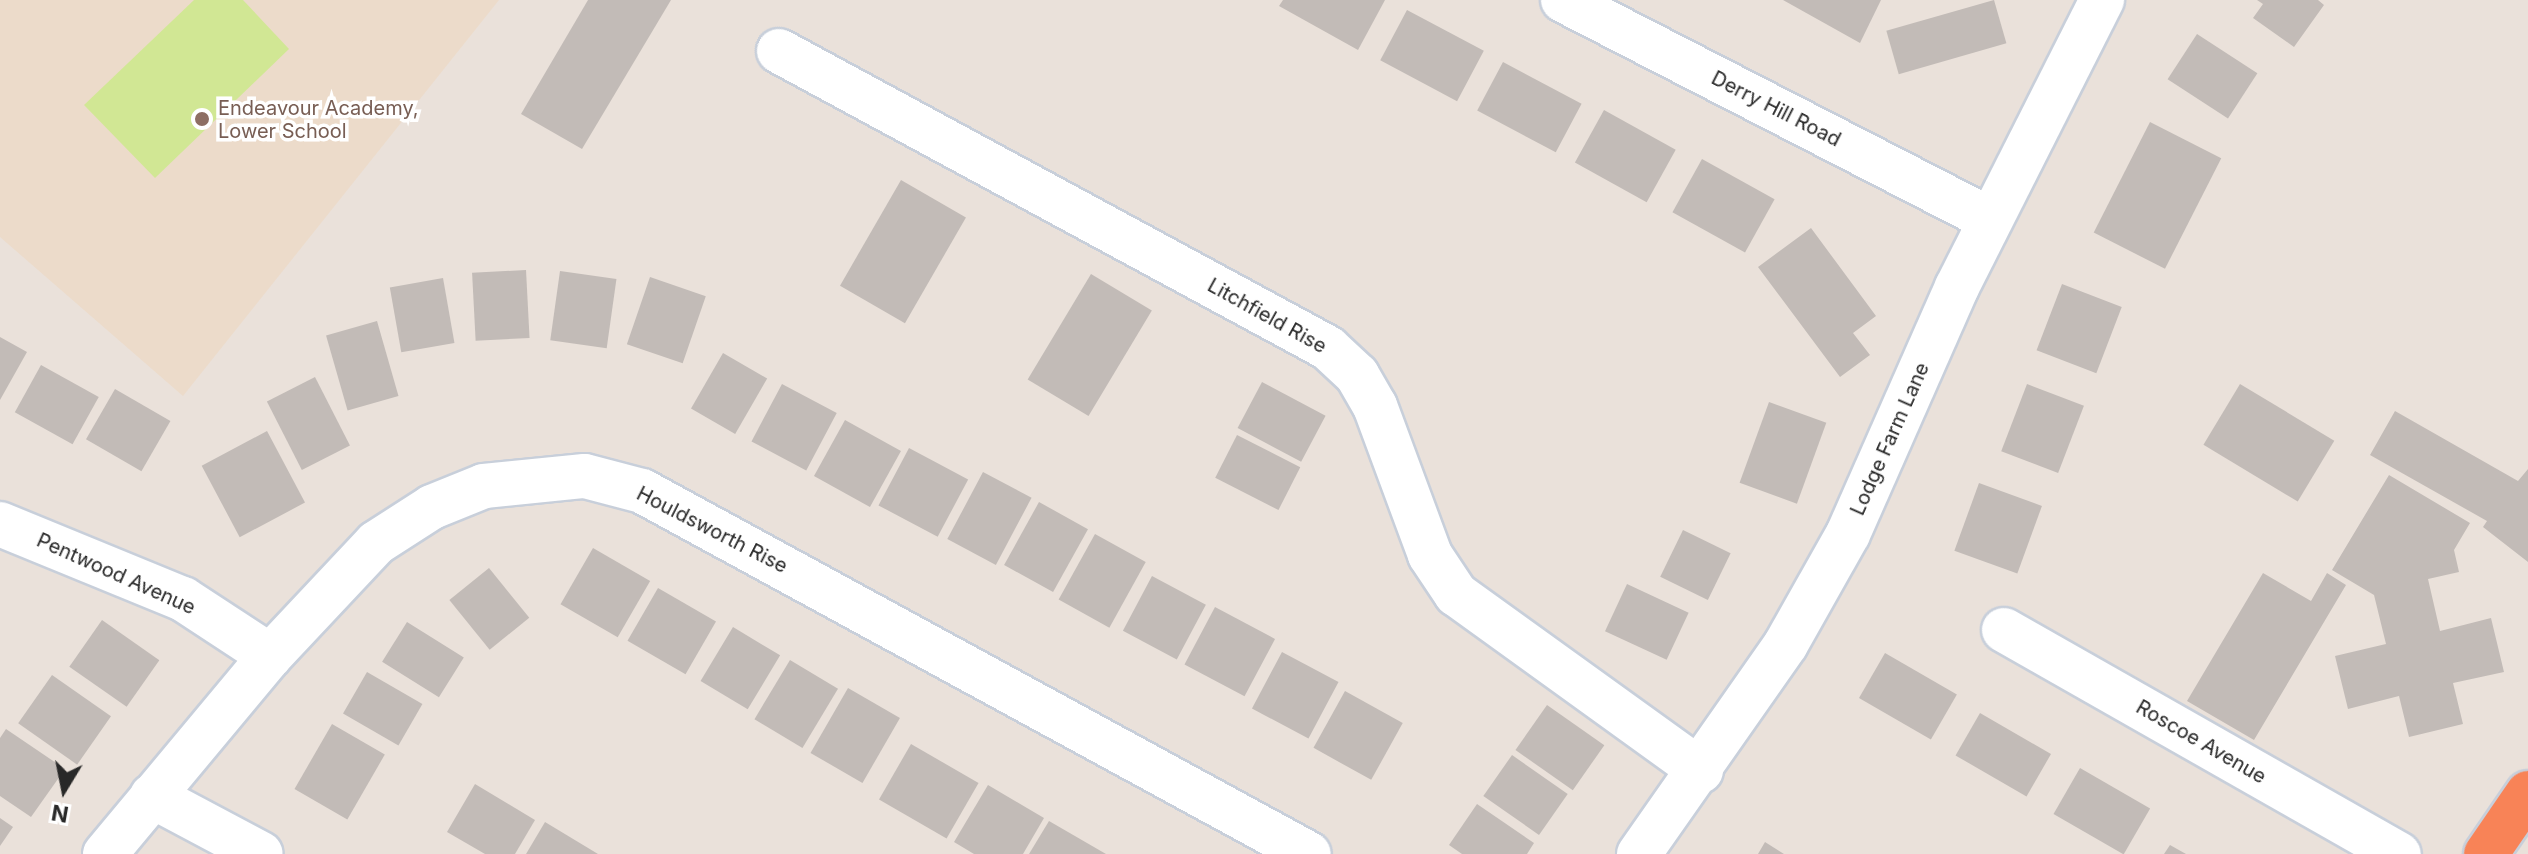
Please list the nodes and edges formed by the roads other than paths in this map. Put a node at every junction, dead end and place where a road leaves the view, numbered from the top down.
1 (1563, 0) edge
2 (2102, 0) edge
3 (779, 51) dead end
4 (1990, 219) junction
5 (0, 524) edge
6 (2004, 630) dead end
7 (270, 656) junction
8 (1701, 771) junction
9 (2528, 793) edge
10 (152, 796) junction
11 (105, 854) edge
12 (261, 854) edge
13 (1309, 854) edge
14 (1639, 854) edge
15 (2399, 854) edge
16 (2486, 854) edge

1 - 4 street, Derry Hill Road
2 - 4 street, Lodge Farm Lane
3 - 8 street, Litchfield Rise
4 - 8 street, Lodge Farm Lane
5 - 7 street, Pentwood Avenue
6 - 15 street, Roscoe Avenue
7 - 10 street, Houldsworth Rise
7 - 13 street, Houldsworth Rise
8 - 14 street, Lodge Farm Lane
9 - 16 highway
10 - 11 street, Houldsworth Rise
10 - 12 street

